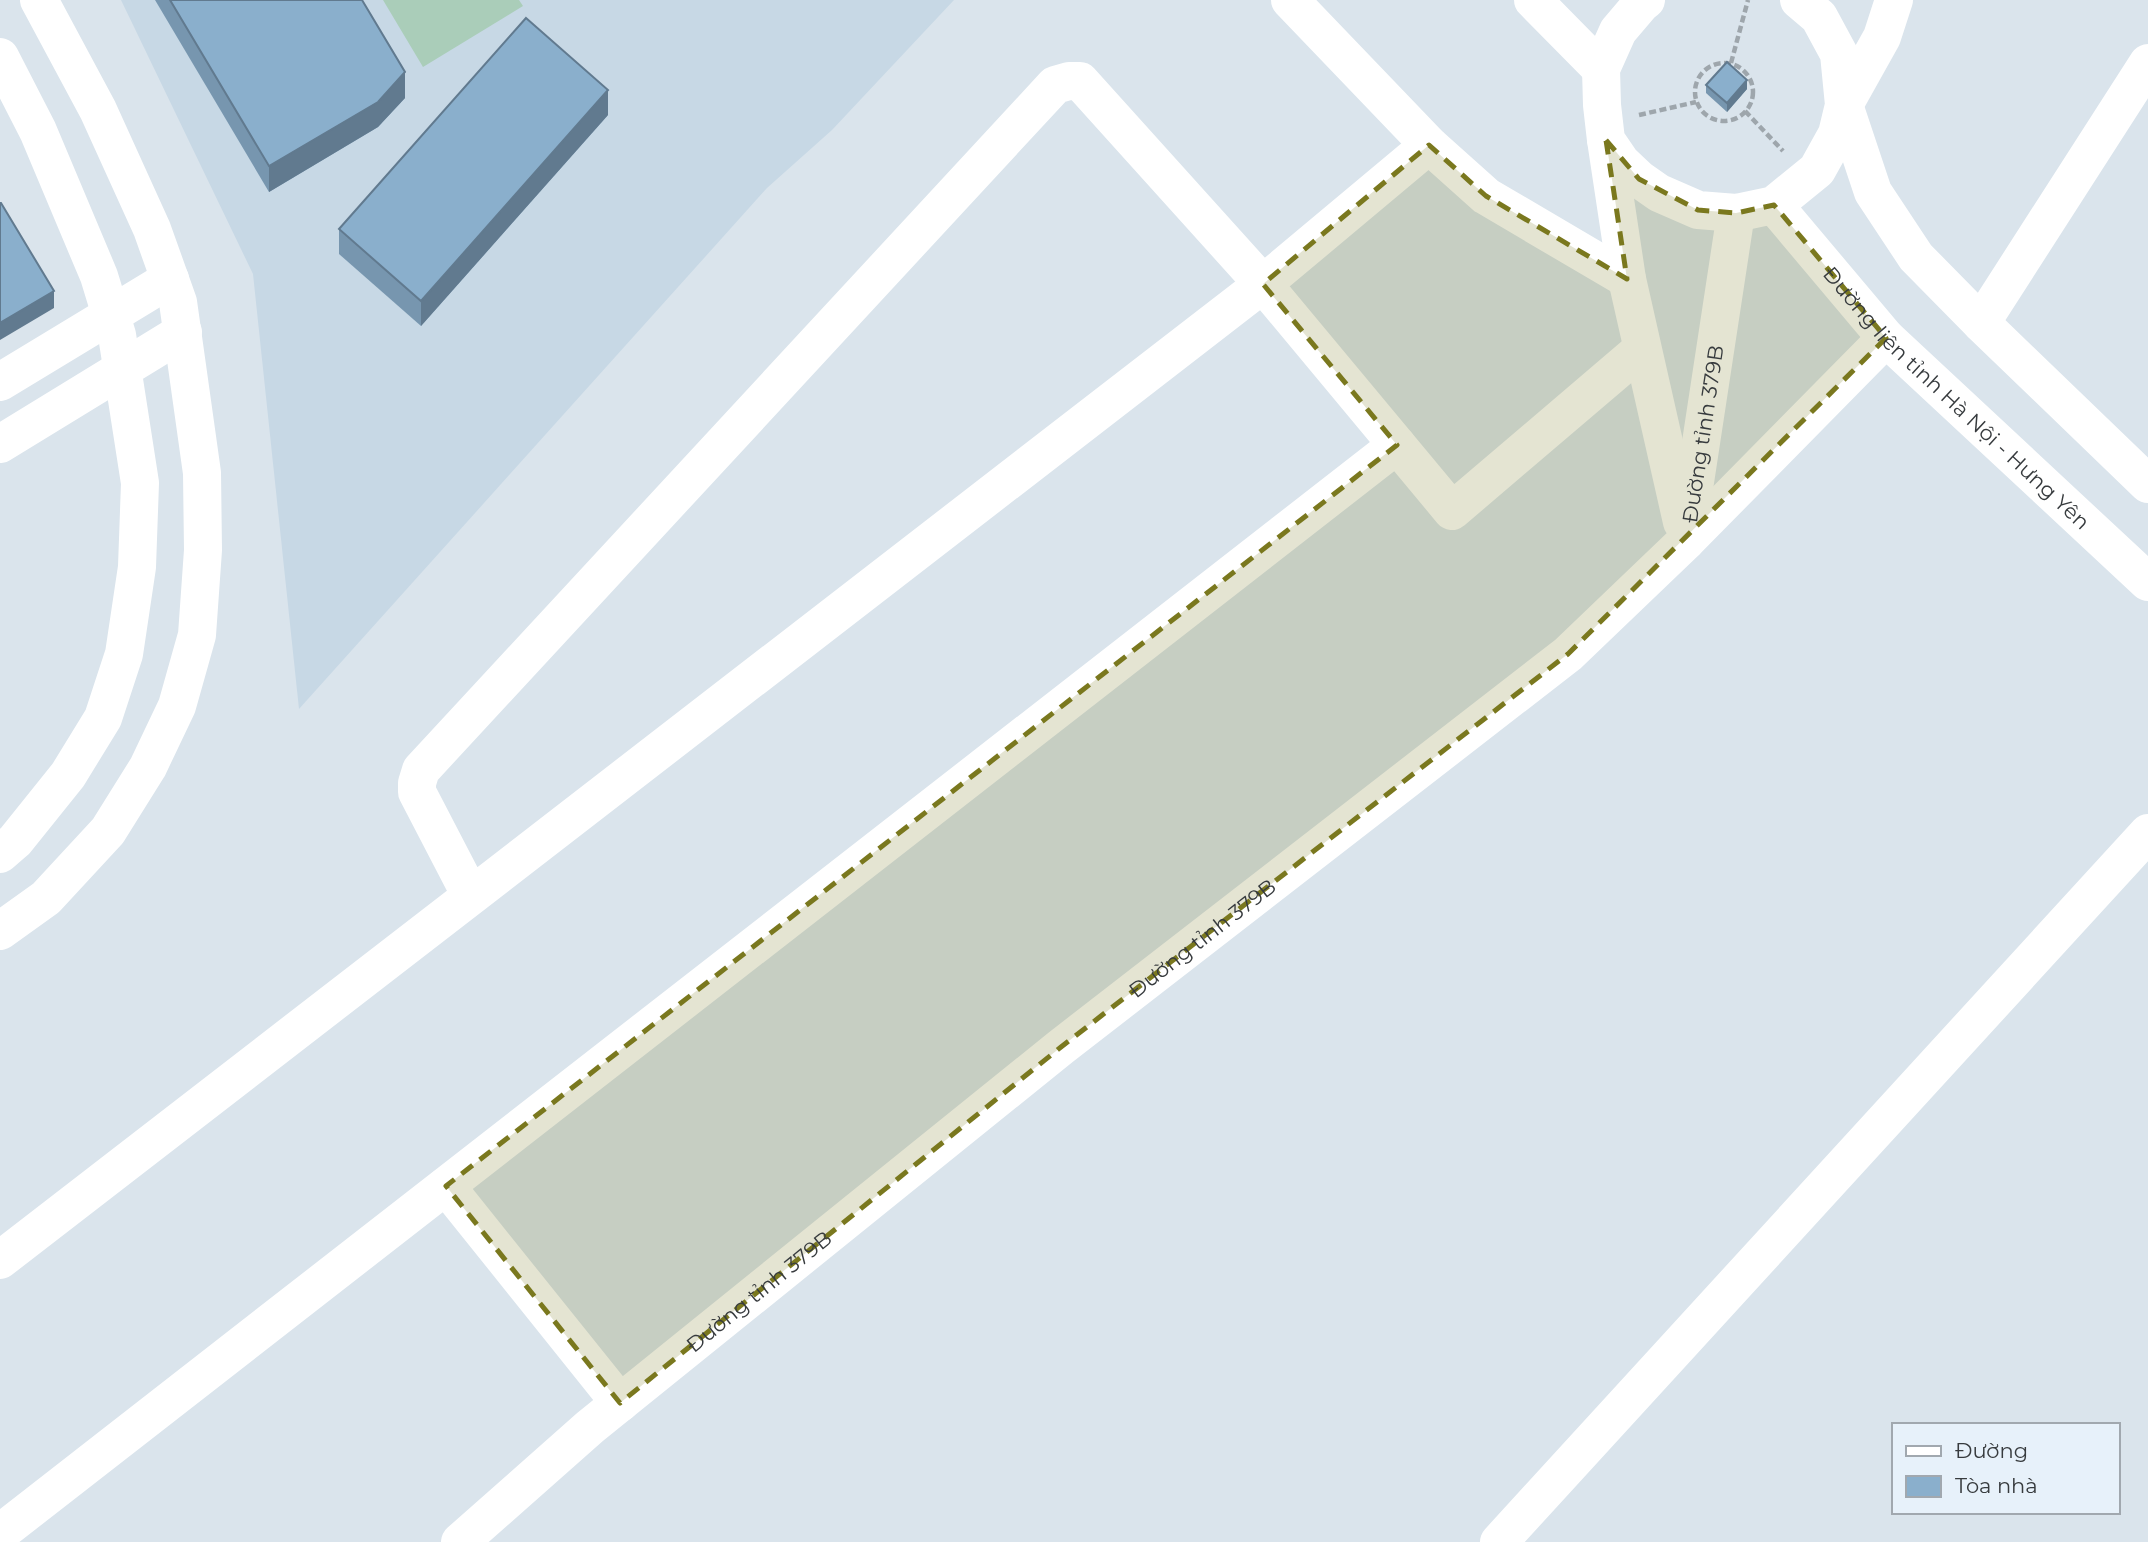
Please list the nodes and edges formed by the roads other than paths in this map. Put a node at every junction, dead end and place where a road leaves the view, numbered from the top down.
1 (39, 0) edge
2 (1290, 0) edge
3 (1533, 0) edge
4 (1646, 0) edge
5 (1799, 0) edge
6 (1894, 0) edge
7 (0, 57) edge
8 (2148, 63) edge
9 (1601, 69) junction
10 (1844, 105) junction
11 (1605, 131) junction
12 (1429, 145) junction
13 (1774, 205) junction
14 (1736, 213) junction
15 (170, 279) junction
16 (1627, 279) junction
17 (1263, 284) junction
18 (111, 315) junction
19 (1981, 323) junction
20 (183, 332) junction
21 (1886, 338) junction
22 (1642, 349) junction
23 (122, 368) junction
24 (0, 382) edge
25 (0, 444) edge
26 (1397, 445) junction
27 (2148, 484) edge
28 (1686, 541) junction
29 (2148, 582) edge
30 (2148, 833) edge
31 (0, 853) edge
32 (471, 897) junction
33 (0, 931) edge
34 (446, 1186) junction
35 (0, 1260) edge
36 (620, 1403) junction
37 (0, 1533) edge
38 (460, 1542) edge
39 (1499, 1542) edge

1 - 15 main road
2 - 12 main road
3 - 9 main road
4 - 9 main road
5 - 10 main road
6 - 10 main road
7 - 18 main road
8 - 19 main road
9 - 11 main road
10 - 13 main road
10 - 19 main road
11 - 14 main road
11 - 16 main road
12 - 16 main road
12 - 17 main road
13 - 14 main road
13 - 21 main road, Đường liên tỉnh Hà Nội - Hưng Yên
14 - 28 main road, Đường tỉnh 379B
15 - 18 main road
15 - 20 main road
16 - 22 main road
17 - 26 main road
17 - 32 main road
17 - 32 main road
18 - 23 main road
18 - 24 main road
19 - 27 main road
20 - 23 main road
20 - 33 main road
21 - 28 main road
21 - 29 main road, Đường liên tỉnh Hà Nội - Hưng Yên
22 - 26 main road
22 - 28 main road
23 - 25 main road
23 - 31 main road
26 - 34 main road
28 - 36 main road, Đường tỉnh 379B
30 - 39 main road
32 - 35 main road
34 - 36 main road
34 - 37 main road
36 - 38 main road, Đường tỉnh 379B

